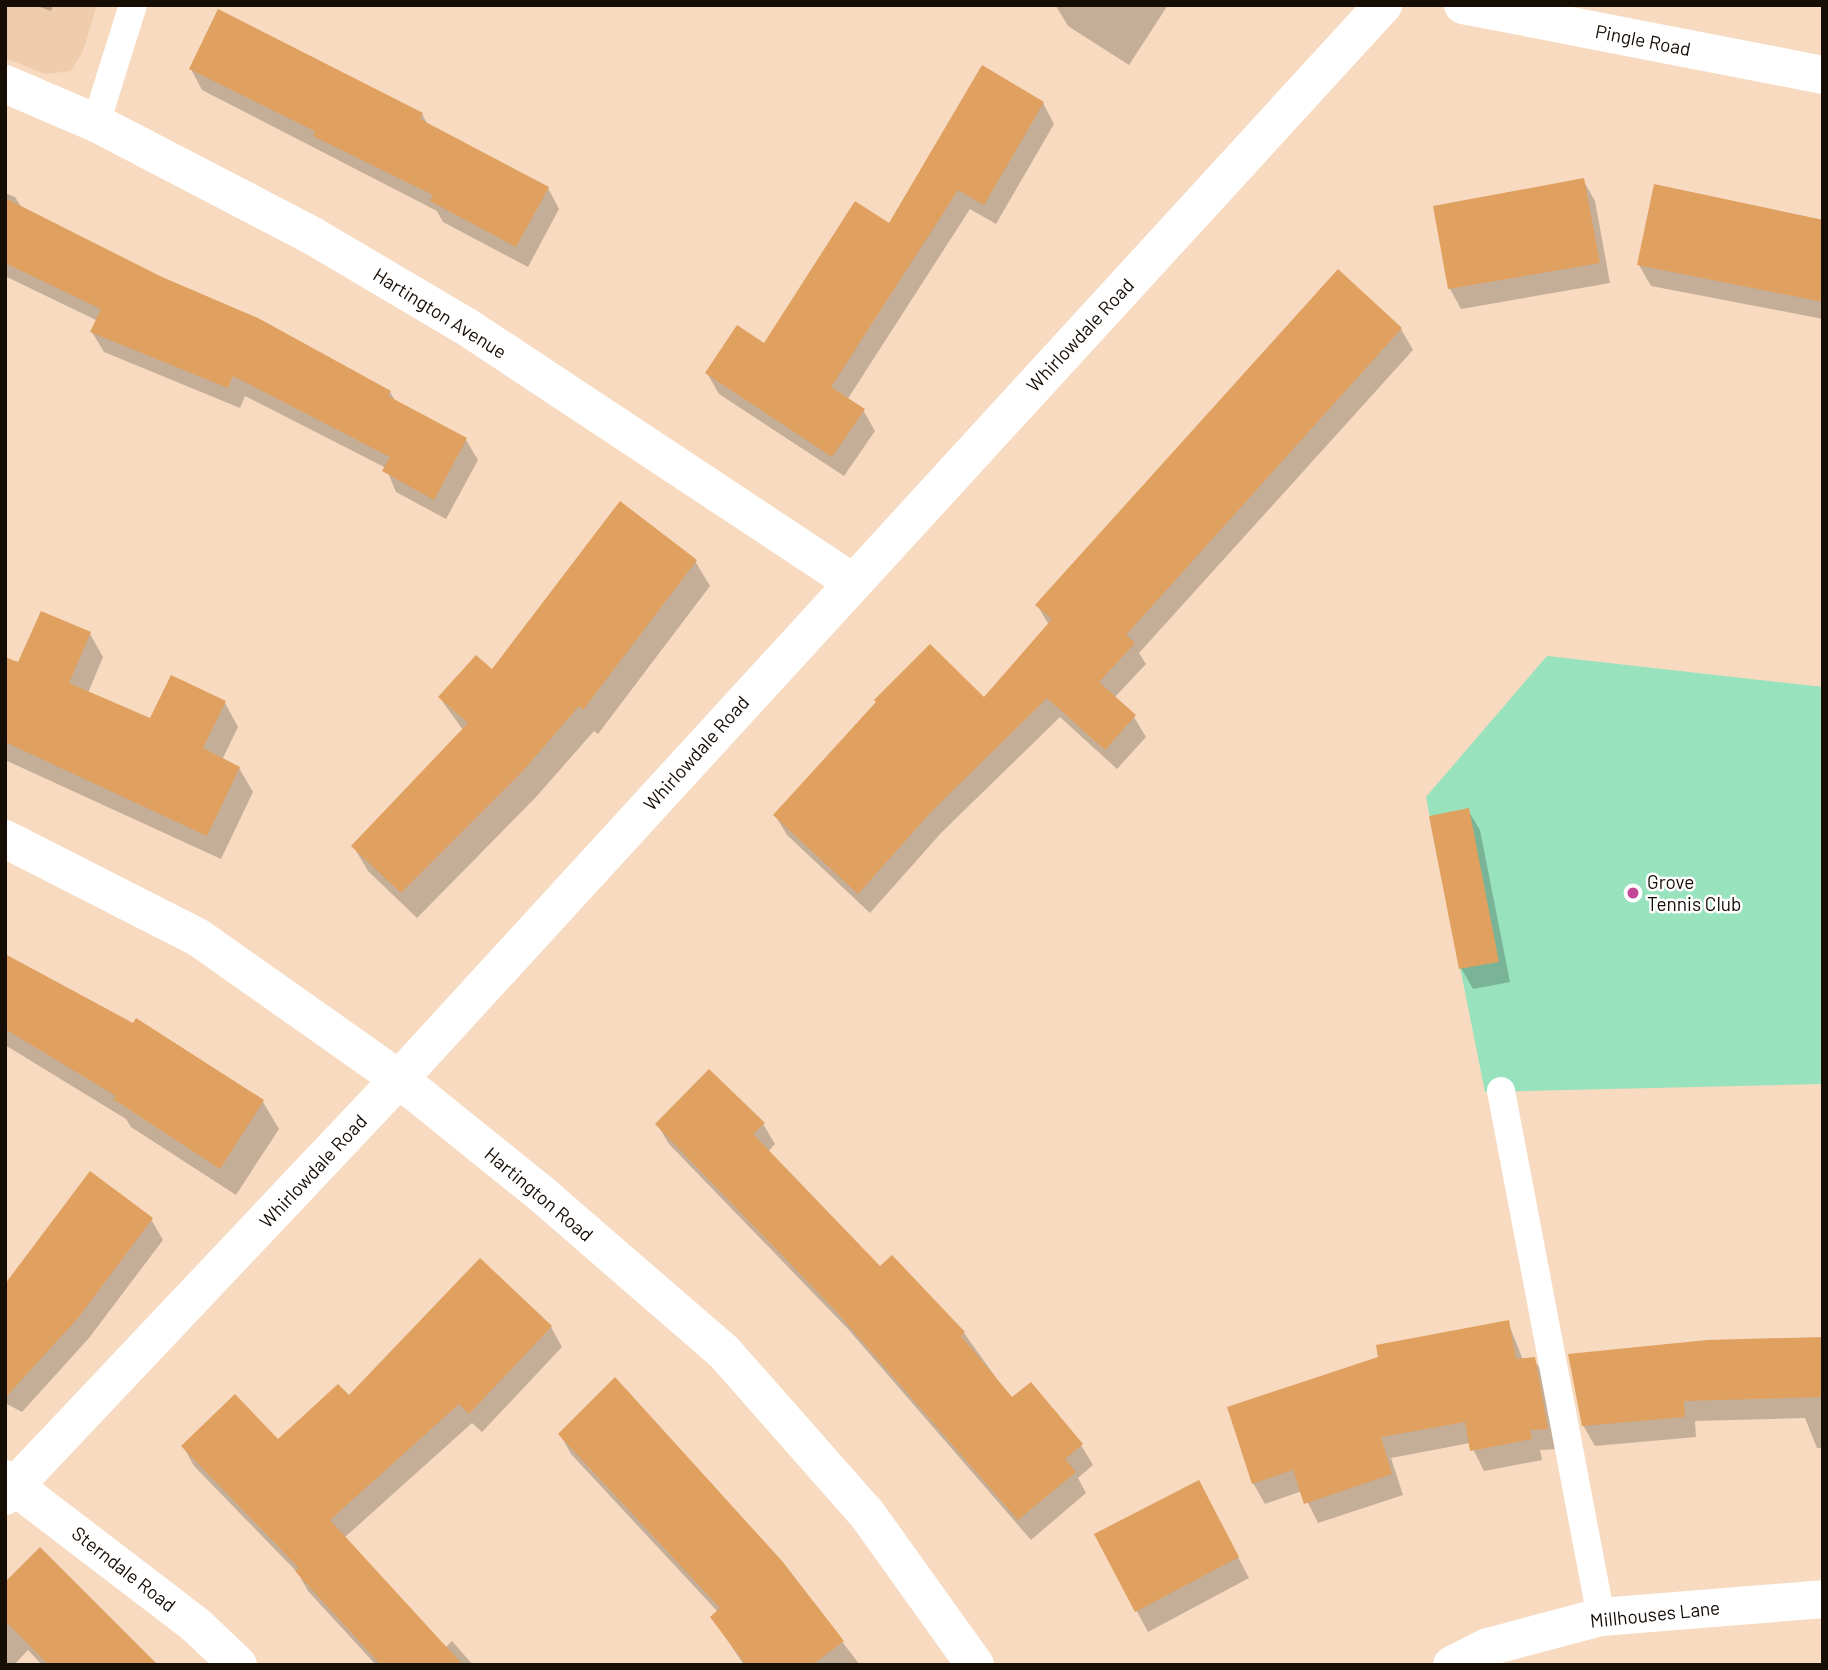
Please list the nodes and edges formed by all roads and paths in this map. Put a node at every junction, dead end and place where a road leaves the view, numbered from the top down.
1 (133, 5) edge
2 (1383, 5) edge
3 (1463, 5) edge
4 (1823, 75) edge
5 (5, 85) edge
6 (96, 123) junction
7 (852, 582) junction
8 (5, 839) edge
9 (399, 1079) junction
10 (1501, 1091) dead end
11 (9, 1487) edge
12 (1823, 1599) edge
13 (1601, 1618) junction
14 (238, 1665) edge
15 (975, 1665) edge
16 (1452, 1665) edge

1 - 6 lane
2 - 7 street, Whirlowdale Road
3 - 4 street, Pingle Road
5 - 6 street, Hartington Avenue
6 - 7 street, Hartington Avenue
7 - 9 street, Whirlowdale Road
8 - 9 street, Hartington Road
9 - 11 street, Whirlowdale Road
9 - 15 street, Hartington Road
10 - 13 lane
11 - 14 street, Sterndale Road
12 - 13 street, Millhouses Lane
13 - 16 street, Millhouses Lane

